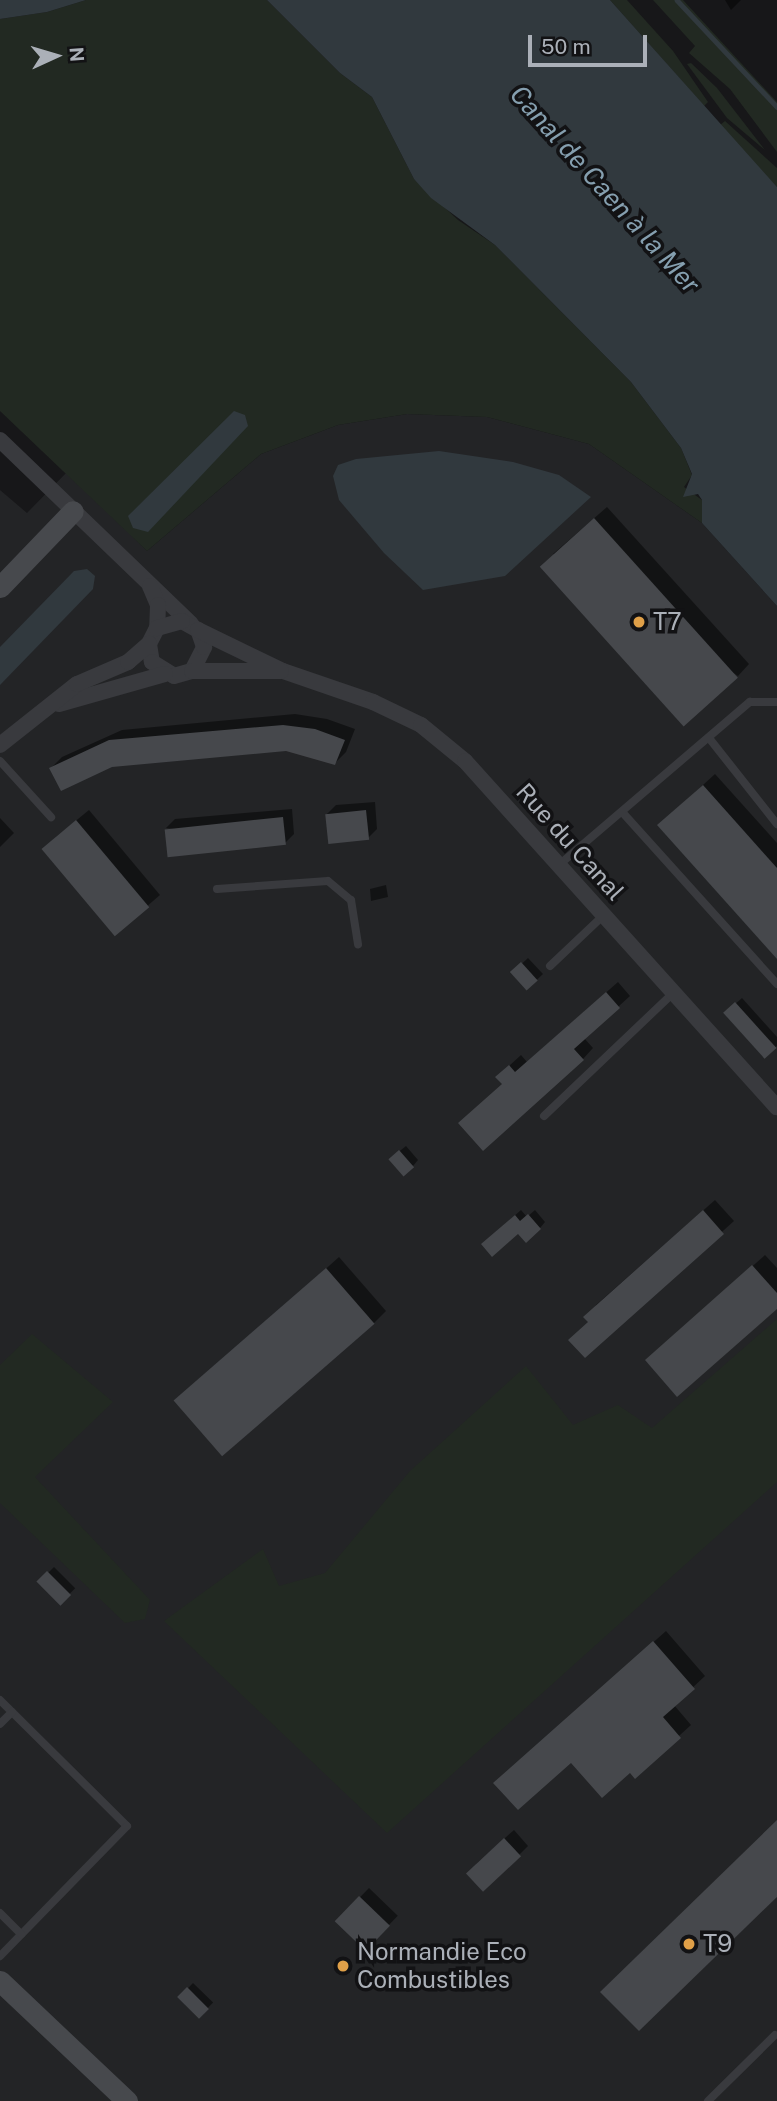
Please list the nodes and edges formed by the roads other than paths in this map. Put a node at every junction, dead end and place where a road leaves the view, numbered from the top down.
1 (0, 440) edge
2 (73, 511) junction
3 (147, 581) junction
4 (0, 587) edge
5 (194, 627) junction
6 (157, 628) junction
7 (149, 644) junction
8 (192, 671) junction
9 (284, 671) junction
10 (165, 674) junction
11 (777, 702) edge
12 (47, 708) junction
13 (709, 738) junction
14 (0, 745) edge
15 (0, 761) edge
16 (623, 813) junction
17 (51, 817) dead end
18 (777, 824) edge
19 (560, 864) junction
20 (217, 889) dead end
21 (604, 915) junction
22 (358, 944) dead end
23 (550, 966) dead end
24 (777, 984) edge
25 (674, 992) junction
26 (777, 1107) edge
27 (544, 1116) dead end
28 (0, 1700) edge
29 (12, 1712) junction
30 (0, 1724) edge
31 (0, 1913) edge
32 (22, 1934) junction
33 (0, 1956) edge
34 (0, 1981) edge
35 (775, 2035) dead end
36 (127, 2101) edge
37 (708, 2101) edge

1 - 2 street
2 - 3 street
2 - 4 street
3 - 5 street
3 - 6 street
5 - 6 street
5 - 8 street
5 - 9 street, Rue du Canal
6 - 7 street, Rue du Canal
7 - 10 street
7 - 12 street, Rue du Canal
8 - 9 street, Rue du Canal
8 - 10 street, Rue du Canal
9 - 19 street, Rue du Canal
10 - 12 street, Rue du Canal
11 - 13 lane
12 - 14 street, Rue du Canal
13 - 16 lane
13 - 18 lane
15 - 17 lane
16 - 19 lane
16 - 24 lane
19 - 21 street, Rue du Canal
20 - 22 lane
21 - 23 lane
21 - 25 street, Rue du Canal
25 - 26 street, Rue du Canal
25 - 27 lane
28 - 29 lane
29 - 30 lane
29 - 32 lane
31 - 32 lane
32 - 33 lane
34 - 36 street
35 - 37 lane

